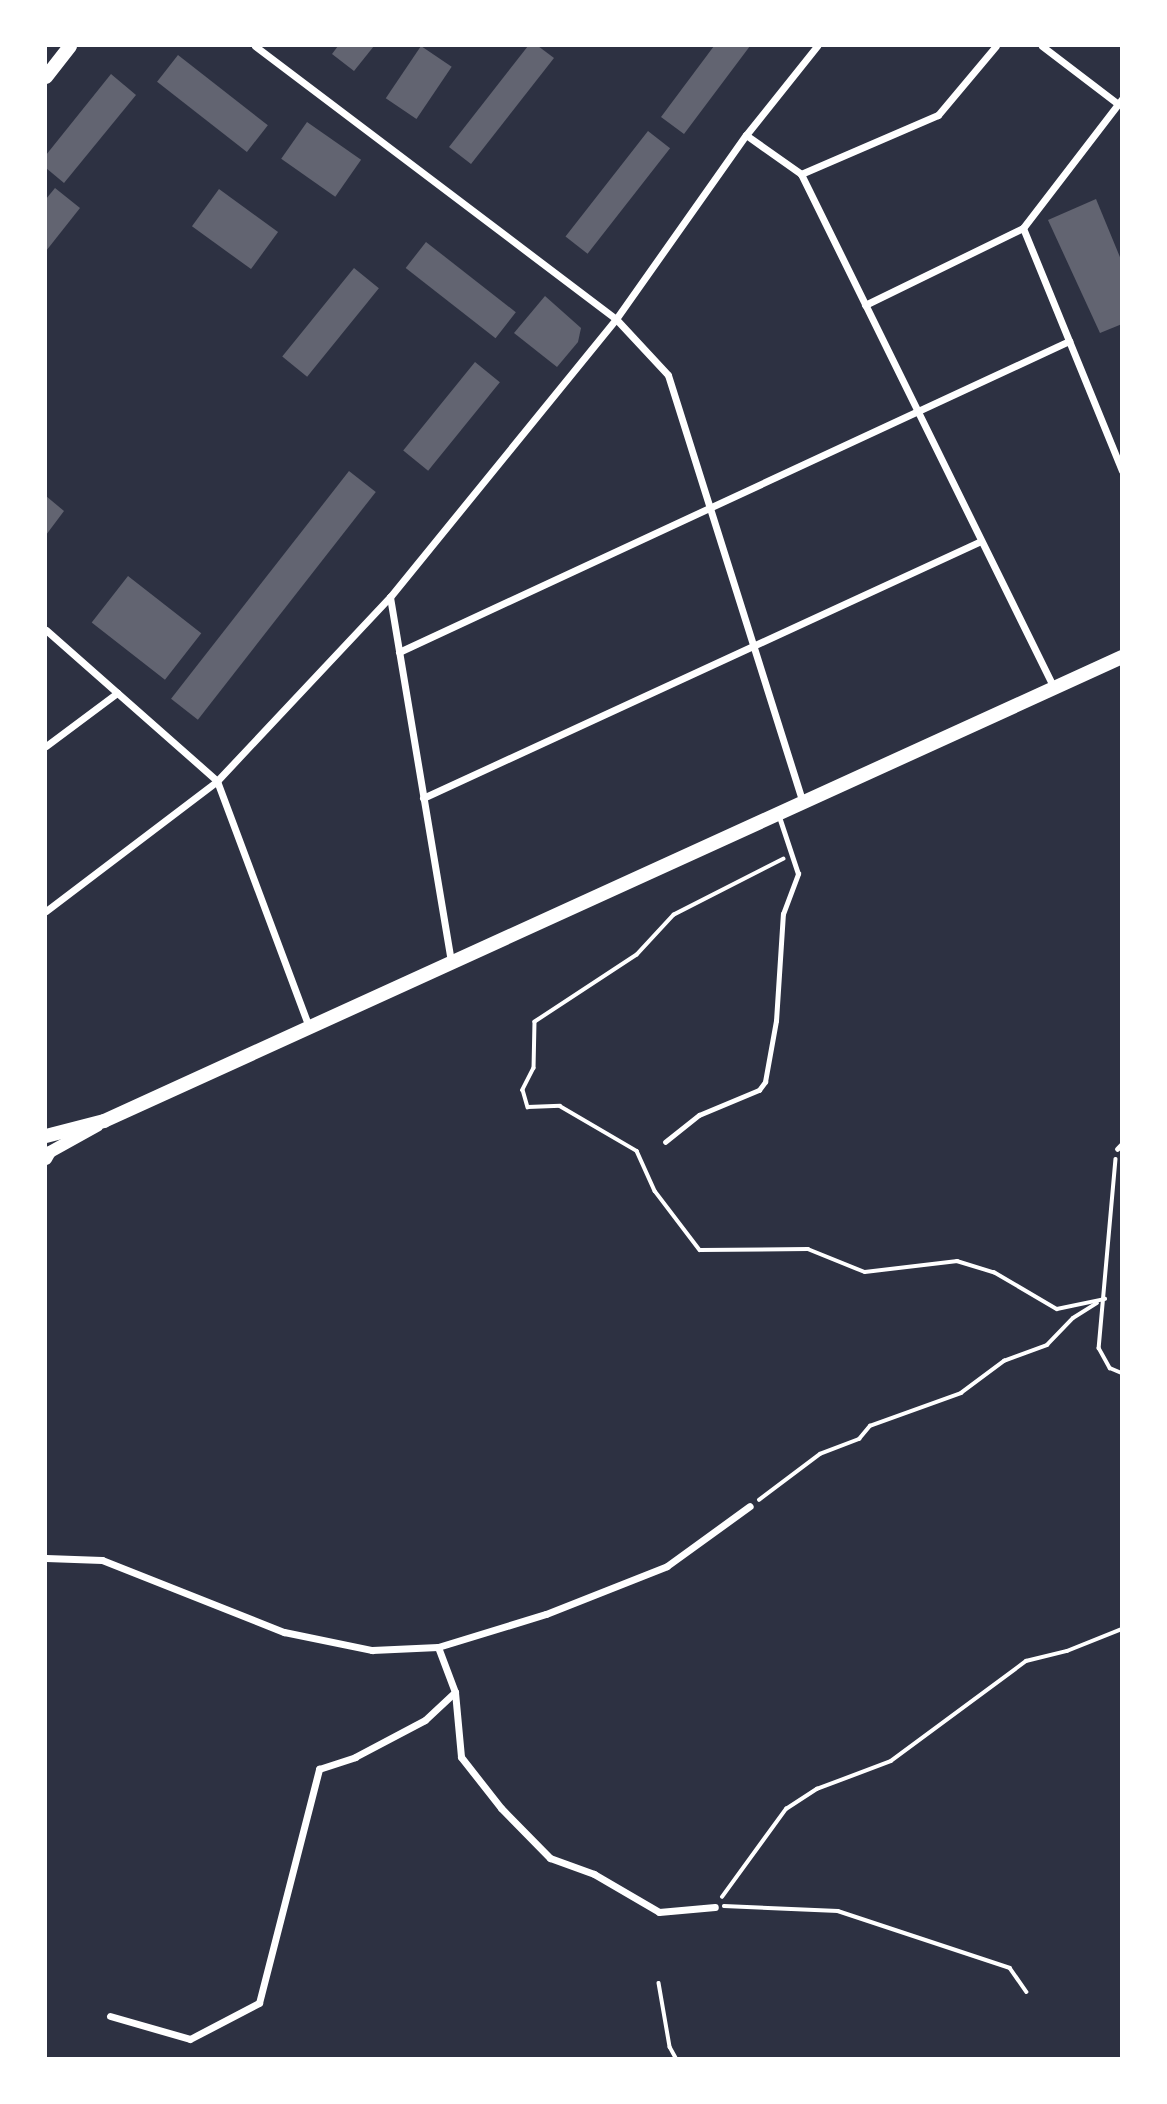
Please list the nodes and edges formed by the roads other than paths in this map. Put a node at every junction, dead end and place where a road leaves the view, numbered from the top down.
1 (70, 46) edge
2 (255, 46) edge
3 (817, 46) edge
4 (996, 46) edge
5 (1042, 46) edge
6 (46, 77) edge
7 (1120, 101) edge
8 (746, 135) junction
9 (801, 174) junction
10 (1023, 228) junction
11 (865, 305) junction
12 (616, 319) junction
13 (1069, 341) junction
14 (917, 411) junction
15 (1122, 471) edge
16 (710, 507) junction
17 (981, 541) junction
18 (390, 597) junction
19 (46, 630) edge
20 (754, 645) junction
21 (399, 652) junction
22 (1122, 657) edge
23 (1053, 686) junction
24 (117, 693) junction
25 (46, 746) edge
26 (216, 781) junction
27 (423, 798) junction
28 (802, 801) junction
29 (778, 813) junction
30 (46, 911) edge
31 (451, 962) junction
32 (309, 1027) junction
33 (104, 1121) junction
34 (46, 1136) edge
35 (665, 1142) dead end
36 (1122, 1144) edge
37 (1117, 1149) road end
38 (46, 1159) edge
39 (750, 1506) road end
40 (46, 1558) edge
41 (438, 1647) junction
42 (454, 1692) junction
43 (715, 1907) road end
44 (110, 2016) dead end

1 - 6 main road
2 - 12 street
3 - 8 street
4 - 9 street
5 - 7 street
7 - 10 street
8 - 9 street
8 - 12 street
9 - 11 street
10 - 11 street
10 - 13 street
11 - 14 street
12 - 16 street
12 - 18 street
13 - 14 street
13 - 15 street
14 - 16 street
14 - 17 street
16 - 20 street
16 - 21 street
17 - 20 street
17 - 23 street
18 - 21 street
18 - 26 street
19 - 24 street
20 - 27 street
20 - 28 street
21 - 27 street
22 - 23 main road
23 - 28 main road
24 - 25 street
24 - 26 street
26 - 30 street
26 - 32 street
27 - 31 street
28 - 29 main road
29 - 31 main road
29 - 35 lane
31 - 32 main road
32 - 33 main road
33 - 34 main road
33 - 38 street
36 - 37 lane
39 - 41 street
40 - 41 street
41 - 42 street
42 - 43 street
42 - 44 street

